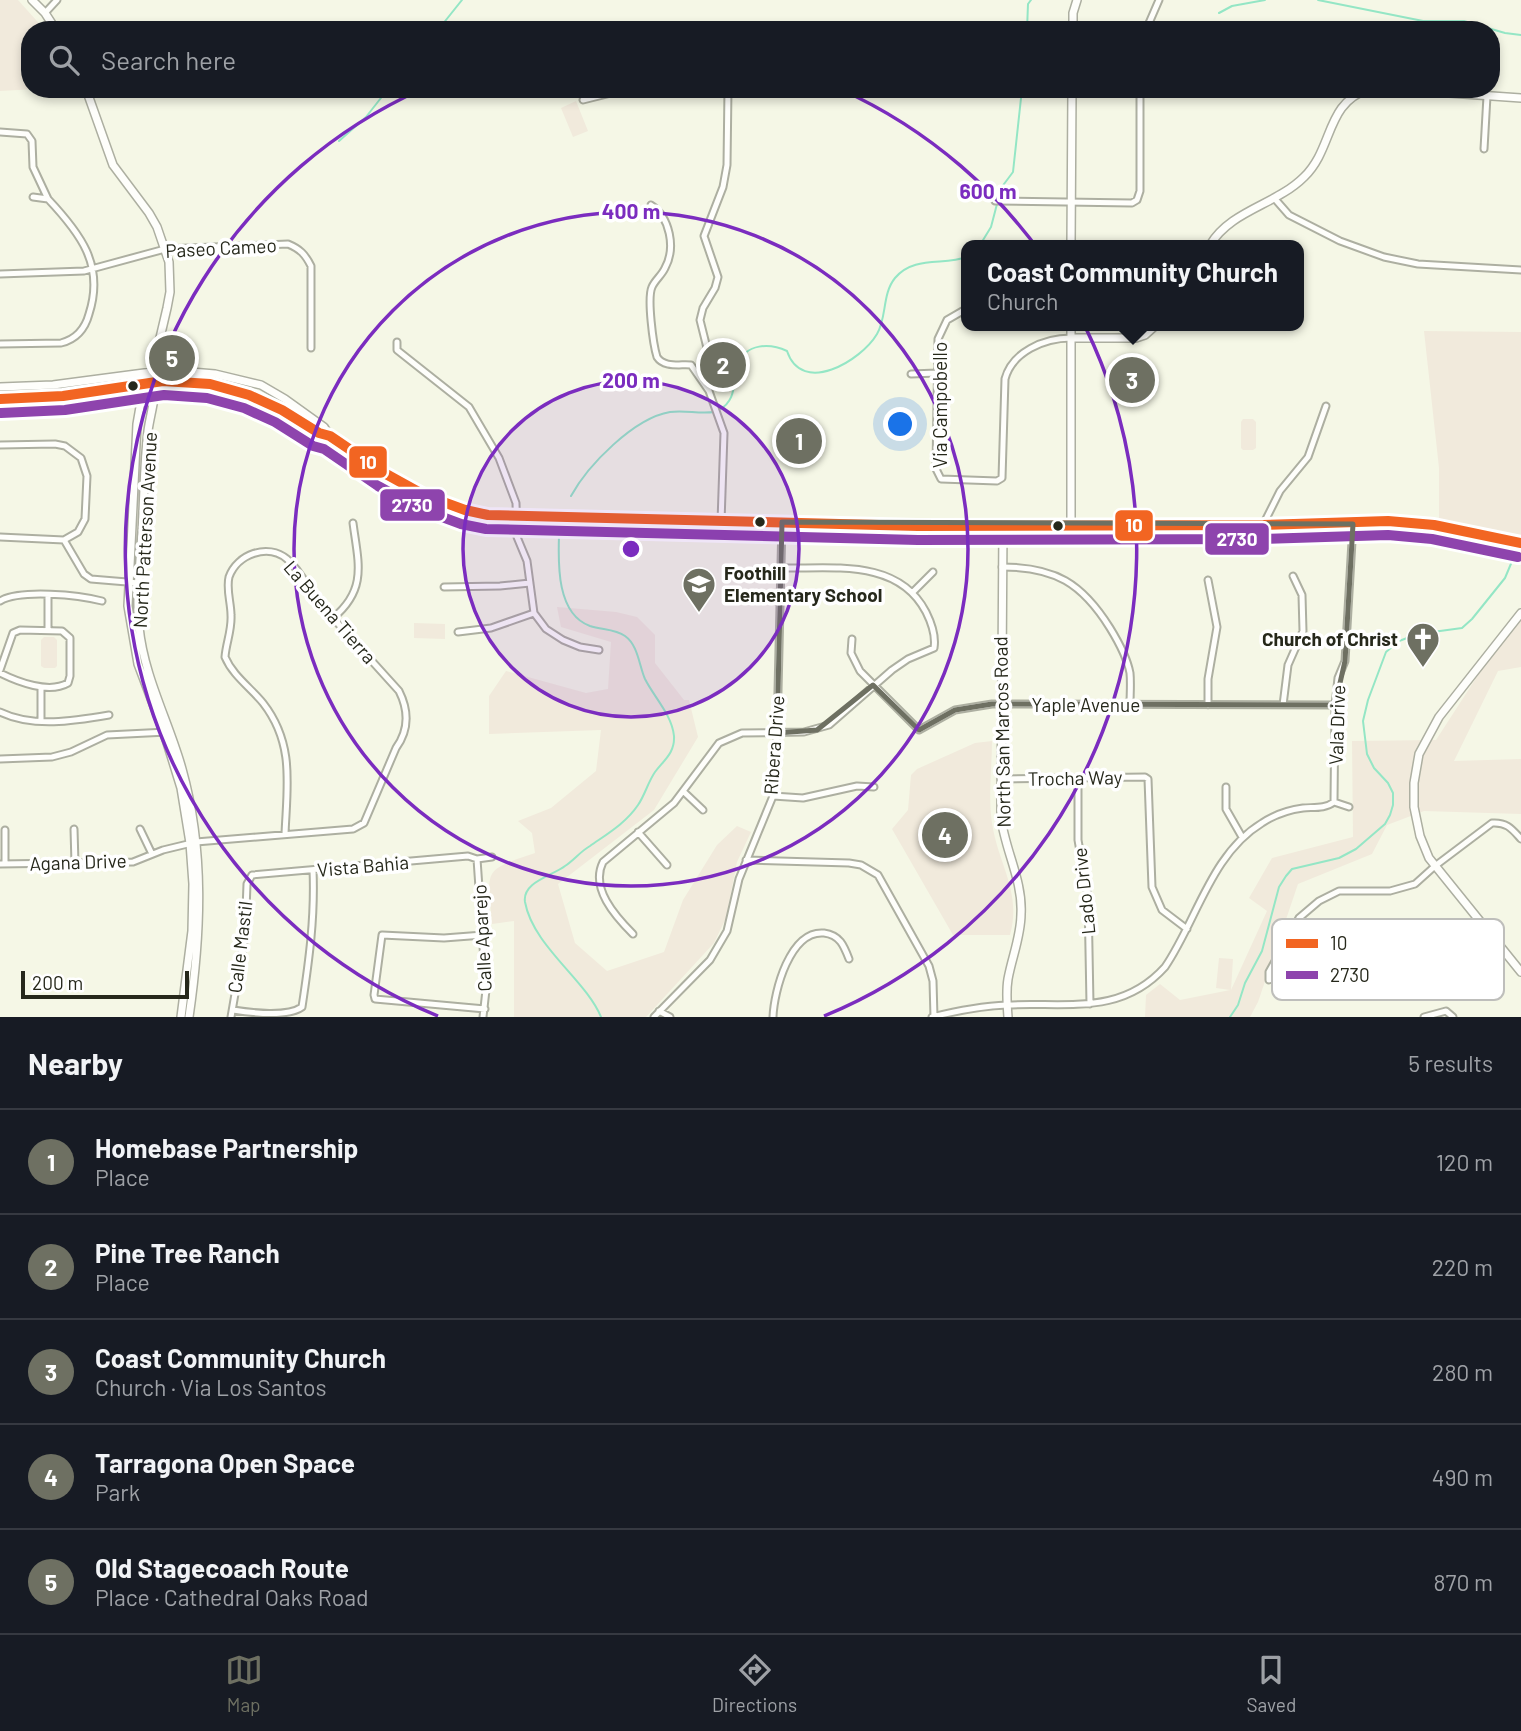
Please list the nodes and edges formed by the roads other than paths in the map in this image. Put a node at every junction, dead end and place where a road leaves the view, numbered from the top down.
1 (32, 0) edge
2 (57, 0) edge
3 (1077, 0) edge
4 (1159, 0) edge
5 (46, 13) junction
6 (51, 21) edge
7 (1073, 21) edge
8 (1150, 21) edge
9 (1500, 97) edge
10 (89, 98) edge
11 (591, 98) edge
12 (728, 98) edge
13 (1072, 98) edge
14 (1140, 98) edge
15 (1352, 98) edge
16 (1487, 98) edge
17 (1521, 98) edge
18 (583, 100) dead end
19 (0, 132) edge
20 (1484, 149) dead end
21 (33, 197) dead end
22 (48, 199) junction
23 (1275, 199) junction
24 (995, 201) dead end
25 (1071, 203) junction
26 (651, 205) dead end
27 (1071, 240) edge
28 (1214, 240) edge
29 (165, 249) junction
30 (94, 268) junction
31 (1521, 270) edge
32 (0, 274) edge
33 (961, 312) edge
34 (1071, 331) edge
35 (1149, 331) edge
36 (1071, 338) junction
37 (397, 342) dead end
38 (0, 344) edge
39 (311, 348) dead end
40 (152, 372) junction
41 (937, 373) junction
42 (911, 374) dead end
43 (155, 382) junction
44 (144, 384) junction
45 (0, 387) edge
46 (709, 391) junction
47 (0, 399) edge
48 (1326, 406) dead end
49 (330, 436) junction
50 (0, 445) edge
51 (517, 516) junction
52 (721, 522) junction
53 (782, 522) junction
54 (353, 523) dead end
55 (1353, 524) junction
56 (1263, 525) junction
57 (1003, 526) junction
58 (1070, 527) junction
59 (0, 537) edge
60 (64, 540) junction
61 (1521, 543) edge
62 (1002, 567) junction
63 (781, 568) junction
64 (933, 572) dead end
65 (1293, 576) dead end
66 (1208, 580) dead end
67 (129, 582) junction
68 (139, 583) junction
69 (530, 583) junction
70 (444, 587) dead end
71 (913, 592) junction
72 (48, 595) junction
73 (0, 601) edge
74 (102, 601) dead end
75 (534, 613) junction
76 (1521, 613) edge
77 (334, 618) junction
78 (48, 629) junction
79 (458, 632) dead end
80 (852, 639) dead end
81 (0, 640) edge
82 (8, 642) junction
83 (600, 650) dead end
84 (0, 671) edge
85 (873, 685) junction
86 (41, 687) junction
87 (1000, 704) junction
88 (1130, 705) junction
89 (1208, 705) junction
90 (1283, 705) junction
91 (1335, 705) junction
92 (0, 712) edge
93 (108, 715) dead end
94 (41, 721) junction
95 (167, 732) junction
96 (777, 733) junction
97 (0, 758) edge
98 (1077, 778) junction
99 (1000, 779) junction
100 (874, 787) dead end
101 (1226, 787) dead end
102 (684, 792) junction
103 (773, 796) junction
104 (1334, 803) junction
105 (1349, 807) dead end
106 (703, 810) dead end
107 (364, 823) joint
108 (140, 829) dead end
109 (5, 830) dead end
110 (74, 830) dead end
111 (638, 832) junction
112 (285, 834) junction
113 (1242, 837) junction
114 (1521, 839) edge
115 (193, 843) junction
116 (152, 854) junction
117 (492, 857) dead end
118 (477, 859) junction
119 (746, 860) junction
120 (2, 864) edge
121 (75, 864) junction
122 (667, 864) dead end
123 (1435, 866) junction
124 (313, 870) junction
125 (249, 877) joint
126 (1299, 918) edge
127 (1478, 919) edge
128 (1187, 929) junction
129 (633, 934) dead end
130 (483, 935) junction
131 (1504, 951) edge
132 (849, 959) dead end
133 (1272, 966) edge
134 (1521, 972) edge
135 (1269, 980) dead end
136 (1007, 1004) junction
137 (1090, 1004) junction
138 (485, 1009) junction
139 (659, 1011) junction
140 (232, 1014) edge
141 (181, 1017) edge
142 (189, 1017) edge
143 (484, 1017) edge
144 (654, 1017) edge
145 (670, 1017) edge
146 (773, 1017) edge
147 (933, 1017) edge
148 (1008, 1017) edge
149 (1424, 1017) edge
150 (1453, 1017) edge

1 - 5 main road
2 - 5 street
3 - 7 main road
4 - 8 street
5 - 6 main road
9 - 17 main road
10 - 29 main road, North Patterson Avenue
11 - 18 street
12 - 46 street
13 - 25 main road
14 - 25 street
15 - 23 main road
16 - 20 street
19 - 22 street
21 - 22 street
22 - 30 street
23 - 28 main road
23 - 31 street
24 - 25 street
25 - 27 main road
26 - 46 street
29 - 30 street, Paseo Cameo
29 - 39 street, Paseo Cameo
29 - 40 main road, North Patterson Avenue
30 - 32 street, Paseo Cameo
30 - 38 street
33 - 41 street, Via Campobello
34 - 36 main road
35 - 36 main road
36 - 41 street, Via Campobello
36 - 58 main road
37 - 51 street
40 - 43 main road, North Patterson Avenue
40 - 44 main road, North Patterson Avenue
40 - 45 main road
40 - 49 main road
41 - 42 street
43 - 44 main road
43 - 49 main road
43 - 68 main road, North Patterson Avenue
44 - 47 main road
44 - 67 main road, North Patterson Avenue
46 - 52 street
48 - 56 street
49 - 51 main road
50 - 60 street
51 - 52 main road
51 - 69 street
52 - 53 main road
53 - 57 main road
53 - 63 street, Ribera Drive
54 - 77 street
55 - 56 main road
55 - 61 main road
55 - 91 street, Vala Drive
56 - 58 main road
57 - 58 main road
57 - 62 main road, North San Marcos Road
59 - 60 street
60 - 67 street
62 - 87 main road, North San Marcos Road
62 - 88 street
63 - 71 street
63 - 96 street, Ribera Drive
64 - 71 street
65 - 90 street
66 - 89 street
67 - 68 street
67 - 95 main road, North Patterson Avenue
68 - 95 main road, North Patterson Avenue
69 - 70 street
69 - 75 street
71 - 85 street
72 - 73 street
72 - 74 street
72 - 78 street
75 - 79 street
75 - 83 street
76 - 123 main road
77 - 107 street, La Buena Tierra
77 - 112 street, La Buena Tierra
78 - 82 street
78 - 86 street
80 - 85 street, Yaple Avenue
81 - 82 street
82 - 84 street
84 - 86 street
85 - 87 street, Yaple Avenue
85 - 96 street
86 - 94 street
87 - 88 street, Yaple Avenue
87 - 99 main road, North San Marcos Road
88 - 89 street, Yaple Avenue
89 - 90 street, Yaple Avenue
90 - 91 street, Yaple Avenue
91 - 104 street, Vala Drive
92 - 94 street
93 - 94 street
95 - 97 street
95 - 115 main road, North Patterson Avenue
96 - 102 street
96 - 103 street, Ribera Drive
98 - 99 street, Trocha Way
98 - 128 street, Trocha Way
98 - 137 street, Lado Drive
99 - 136 main road, North San Marcos Road
100 - 103 street
101 - 113 street
102 - 106 street
102 - 111 street
103 - 119 street, Ribera Drive
104 - 105 street
104 - 113 street
107 - 112 street, Vista Bahia
108 - 116 street
109 - 120 street
110 - 121 street
111 - 122 street
111 - 129 street
112 - 115 street, Vista Bahia
113 - 128 street
114 - 123 street
115 - 116 street, Agana Drive
115 - 141 main road, North Patterson Avenue
115 - 142 main road, North Patterson Avenue
116 - 121 street, Agana Drive
117 - 118 street, Vista Bahia
118 - 124 street, Vista Bahia
118 - 130 street, Calle Aparejo
119 - 139 street, Ribera Drive
119 - 147 street
120 - 121 street, Agana Drive
123 - 126 street
123 - 127 main road
124 - 125 street, Vista Bahia
124 - 140 street
125 - 140 street, Calle Mastil
128 - 137 street
130 - 138 street, Calle Aparejo
130 - 138 street
131 - 134 main road
132 - 146 street
133 - 135 street
136 - 137 street
136 - 147 street
136 - 148 main road, North San Marcos Road
138 - 143 street, Calle Aparejo
139 - 144 street, Ribera Drive
139 - 145 street
149 - 150 street

